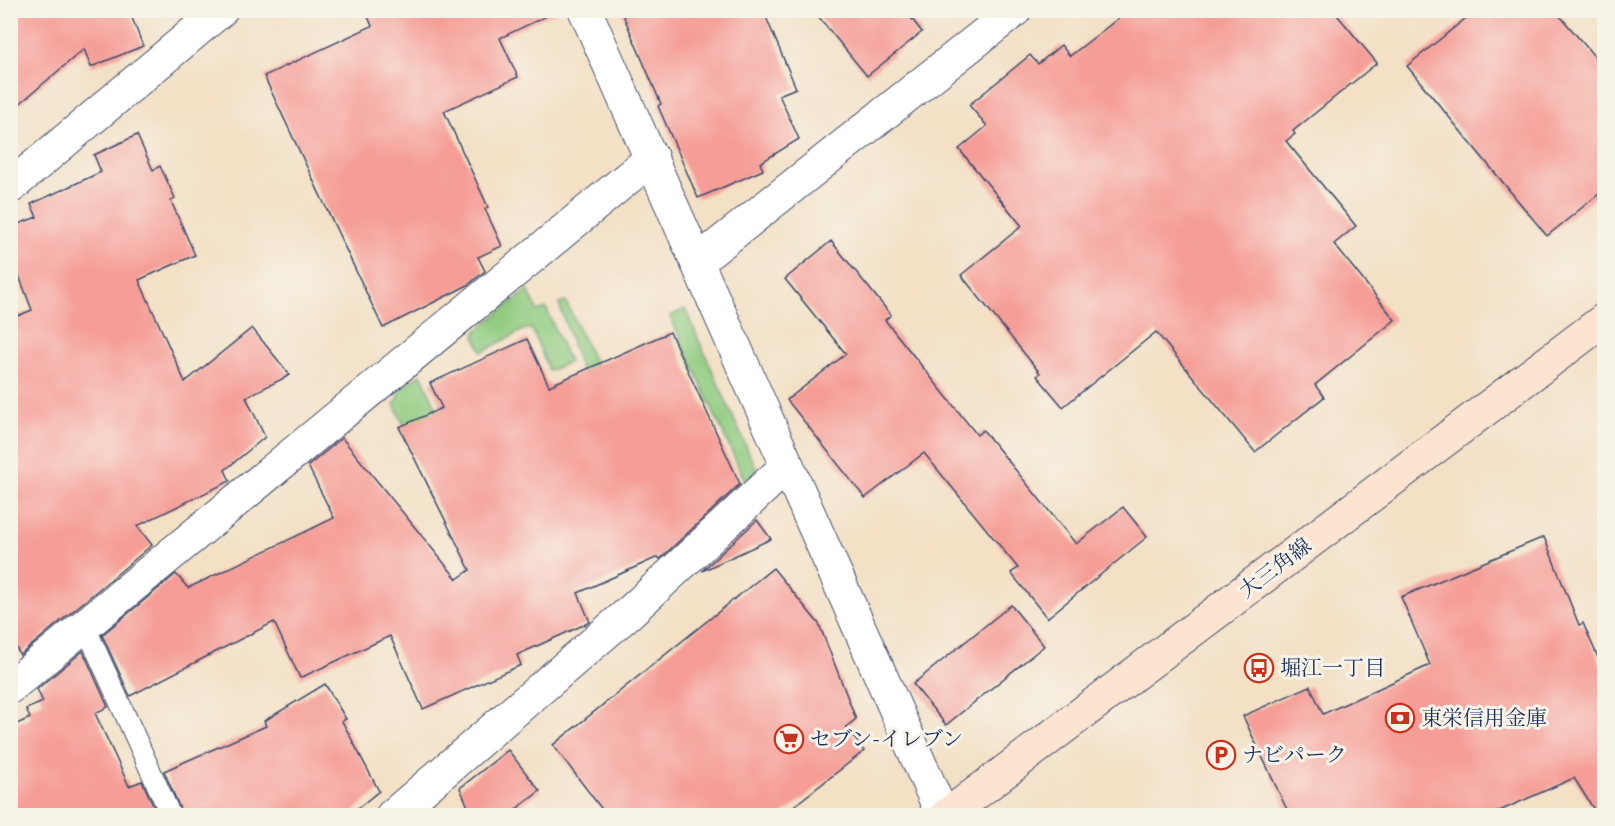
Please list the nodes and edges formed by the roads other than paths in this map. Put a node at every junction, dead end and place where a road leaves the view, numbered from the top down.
1 (221, 10) edge
2 (585, 10) edge
3 (1015, 10) edge
4 (652, 158) junction
5 (10, 188) edge
6 (697, 262) junction
7 (1605, 320) edge
8 (787, 466) junction
9 (85, 626) junction
10 (10, 687) edge
11 (171, 816) edge
12 (392, 816) edge
13 (945, 816) edge

1 - 5 street
2 - 4 street
3 - 6 street
4 - 6 street
4 - 9 street
6 - 8 street
7 - 13 street, 大三角線
8 - 12 street
8 - 13 street
9 - 10 street
9 - 11 lane

